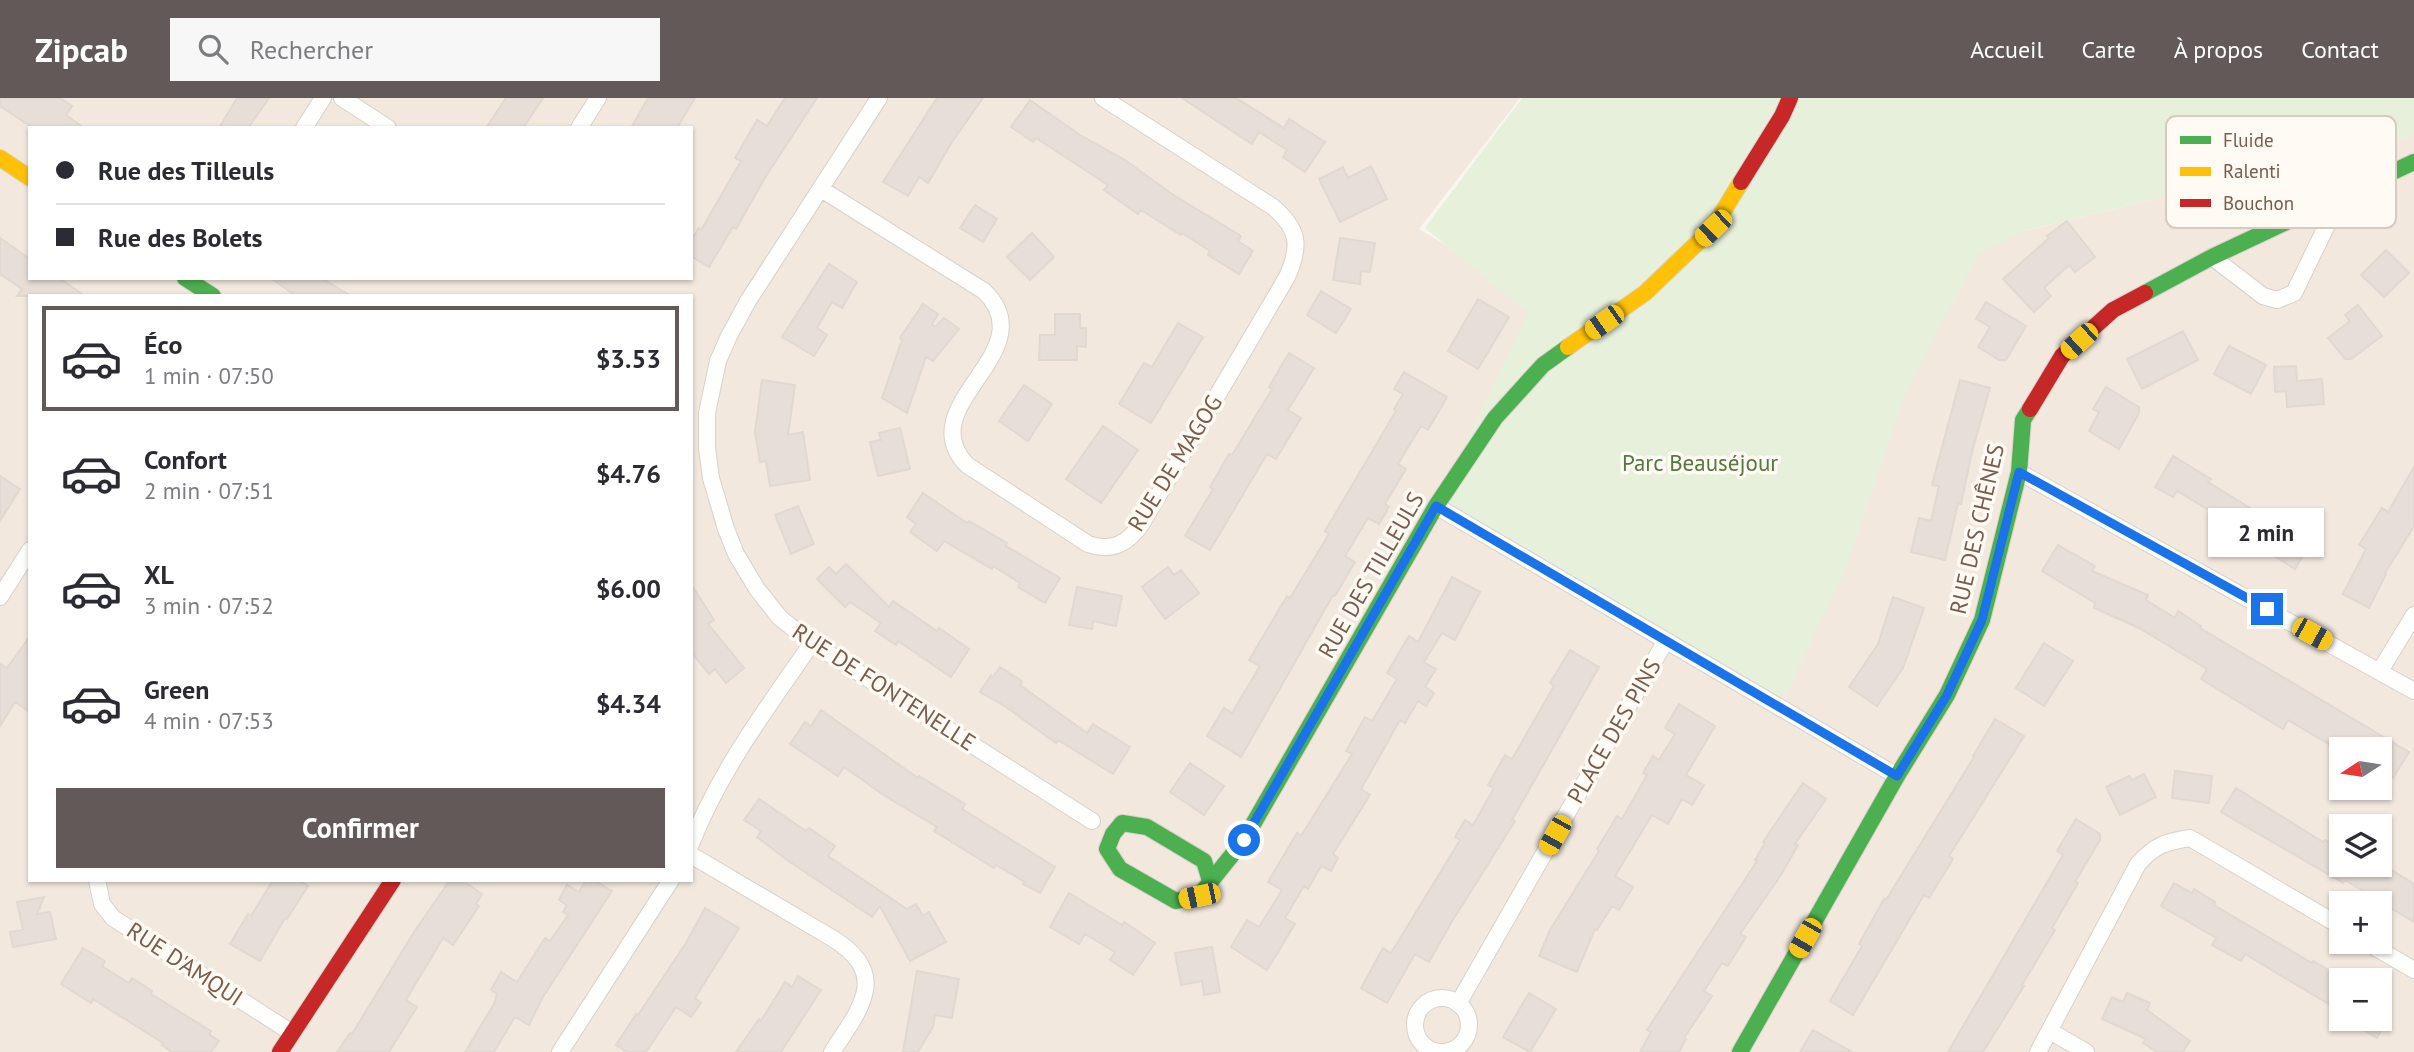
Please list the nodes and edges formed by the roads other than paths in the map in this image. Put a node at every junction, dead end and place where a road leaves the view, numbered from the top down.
1 (323, 98) edge
2 (342, 98) edge
3 (598, 98) edge
4 (879, 98) edge
5 (1103, 98) edge
6 (1790, 98) edge
7 (305, 126) edge
8 (385, 126) edge
9 (580, 126) edge
10 (0, 158) edge
11 (2414, 162) edge
12 (2396, 170) edge
13 (28, 177) edge
14 (821, 189) junction
15 (2272, 228) edge
16 (2326, 228) edge
17 (2212, 257) junction
18 (191, 280) edge
19 (207, 287) edge
20 (699, 413) edge
21 (2019, 472) junction
22 (1436, 506) junction
23 (28, 553) edge
24 (0, 597) edge
25 (2414, 615) edge
26 (1665, 642) junction
27 (812, 643) junction
28 (2380, 671) junction
29 (2414, 691) edge
30 (1897, 776) junction
31 (1092, 821) dead end
32 (693, 839) edge
33 (693, 856) edge
34 (1210, 881) junction
35 (97, 882) edge
36 (392, 882) edge
37 (670, 882) edge
38 (2329, 919) edge
39 (2386, 954) edge
40 (2414, 970) edge
41 (1458, 1004) dead end
42 (2050, 1031) junction
43 (292, 1033) junction
44 (280, 1052) edge
45 (560, 1052) edge
46 (832, 1052) edge
47 (1740, 1052) edge
48 (2038, 1052) edge
49 (2086, 1052) edge

1 - 7 street
2 - 8 street
3 - 9 street
4 - 14 street, RUE DE FONTENELLE
5 - 14 street, RUE DE MAGOG
6 - 22 street, RUE DES TILLEULS
10 - 13 street
11 - 12 street, RUE DES CHÊNES
14 - 20 street, RUE DE FONTENELLE
15 - 17 street, RUE DES CHÊNES
16 - 17 street
17 - 21 street, RUE DES CHÊNES
18 - 19 street
20 - 27 street, RUE DE FONTENELLE
21 - 28 street
21 - 30 street, RUE DES CHÊNES
22 - 26 street
22 - 34 street, RUE DES TILLEULS
23 - 24 street
25 - 28 street
26 - 30 street
26 - 41 street, PLACE DES PINS
27 - 31 street, RUE DE FONTENELLE
27 - 32 street
28 - 29 street
30 - 47 street, RUE DES CHÊNES
33 - 46 street
34 - 34 street, RUE DES TILLEULS
35 - 43 street, RUE D'AMQUI
36 - 43 street
37 - 45 street
38 - 42 street
39 - 40 street
42 - 48 street
42 - 49 street
43 - 44 street

